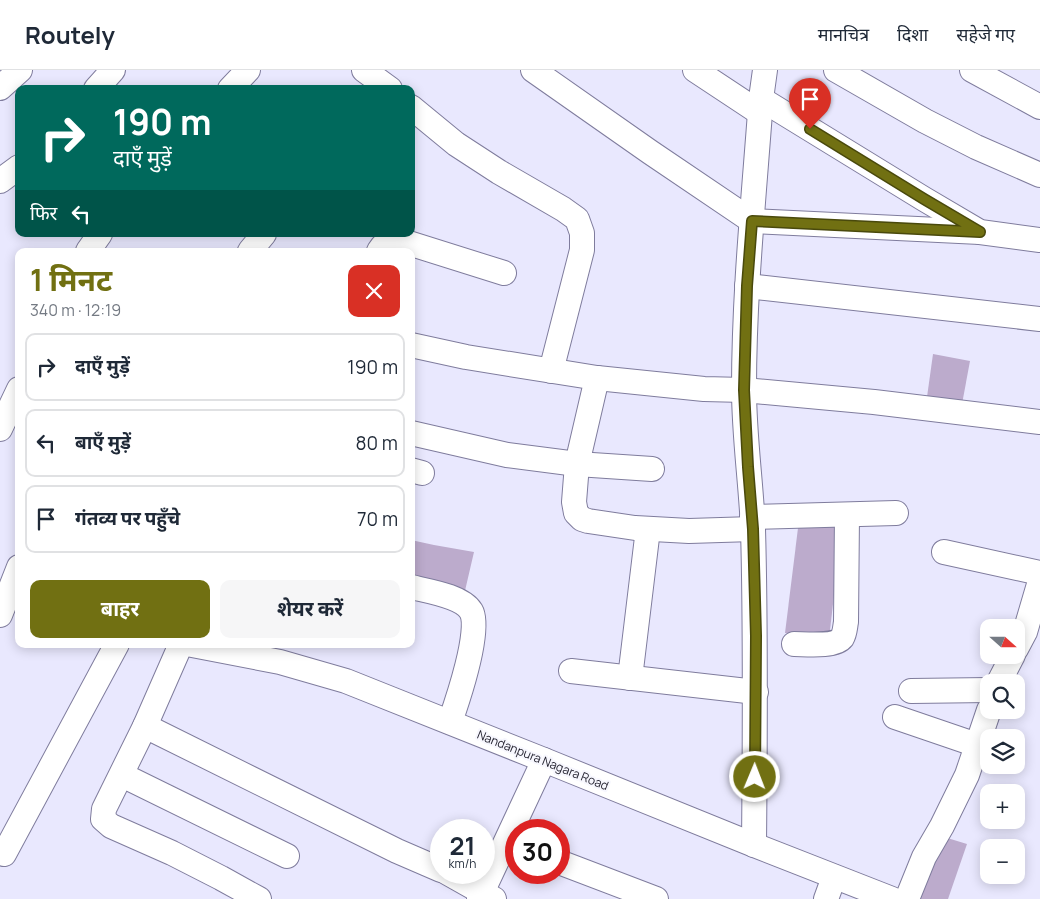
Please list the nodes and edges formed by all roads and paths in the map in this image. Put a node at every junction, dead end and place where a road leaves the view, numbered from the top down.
1 (20, 70) edge
2 (113, 70) edge
3 (248, 70) edge
4 (364, 70) edge
5 (532, 70) edge
6 (695, 70) edge
7 (765, 70) edge
8 (836, 70) edge
9 (972, 70) edge
10 (100, 85) edge
11 (234, 85) edge
12 (385, 85) edge
13 (0, 88) edge
14 (761, 106) junction
15 (1040, 108) edge
16 (415, 110) edge
17 (1040, 175) edge
18 (752, 221) junction
19 (980, 232) junction
20 (98, 237) edge
21 (262, 237) edge
22 (1040, 240) edge
23 (90, 248) edge
24 (252, 248) edge
25 (381, 248) edge
26 (504, 273) dead end
27 (747, 286) junction
28 (1040, 319) edge
29 (415, 346) edge
30 (551, 371) junction
31 (597, 378) junction
32 (744, 390) junction
33 (15, 397) edge
34 (1040, 422) edge
35 (0, 429) edge
36 (415, 434) edge
37 (577, 464) junction
38 (652, 469) dead end
39 (896, 513) dead end
40 (847, 515) junction
41 (752, 523) junction
42 (648, 529) junction
43 (944, 552) dead end
44 (1040, 573) edge
45 (15, 580) edge
46 (1040, 581) edge
47 (415, 588) edge
48 (5, 612) edge
49 (1025, 632) edge
50 (794, 644) dead end
51 (114, 648) edge
52 (180, 648) edge
53 (228, 648) edge
54 (571, 671) dead end
55 (630, 678) junction
56 (980, 690) edge
57 (911, 691) dead end
58 (756, 692) junction
59 (896, 717) dead end
60 (986, 719) edge
61 (450, 722) junction
62 (145, 726) junction
63 (977, 745) junction
64 (544, 760) junction
65 (122, 774) junction
66 (521, 819) edge
67 (754, 846) junction
68 (4, 854) dead end
69 (287, 856) dead end
70 (505, 856) edge
71 (430, 865) edge
72 (570, 866) edge
73 (834, 876) junction
74 (465, 884) edge
75 (485, 897) edge
76 (258, 899) edge
77 (656, 899) edge
78 (826, 899) edge
79 (892, 899) edge
80 (907, 899) edge

1 - 13 street
2 - 10 street
3 - 11 street
4 - 12 street
5 - 18 street
6 - 14 street
7 - 14 street
8 - 17 street
9 - 15 street
14 - 18 street
14 - 19 street
16 - 30 street
18 - 19 street
18 - 27 street
19 - 22 street
20 - 23 street
21 - 24 street
25 - 26 street
27 - 28 street
27 - 32 street
29 - 30 street
30 - 31 street
31 - 32 street
31 - 37 street
32 - 34 street
32 - 41 street
33 - 35 street
36 - 37 street
37 - 38 street
37 - 42 street
39 - 40 street
40 - 41 street
40 - 50 street
41 - 42 street
41 - 58 street
42 - 55 street
43 - 44 street
45 - 48 street
46 - 49 street
47 - 61 street
51 - 68 street
52 - 62 street
53 - 61 street, Nandanpura Nagara Road
54 - 55 street
55 - 58 street
56 - 57 street
58 - 67 street
59 - 63 street
60 - 63 street
61 - 64 street, Nandanpura Nagara Road
62 - 65 street
62 - 71 street
63 - 80 street
64 - 66 street
64 - 67 street, Nandanpura Nagara Road
65 - 69 street
65 - 76 street
67 - 73 street, Nandanpura Nagara Road
70 - 75 street
72 - 77 street
73 - 78 street
73 - 79 street, Nandanpura Nagara Road
74 - 75 street

